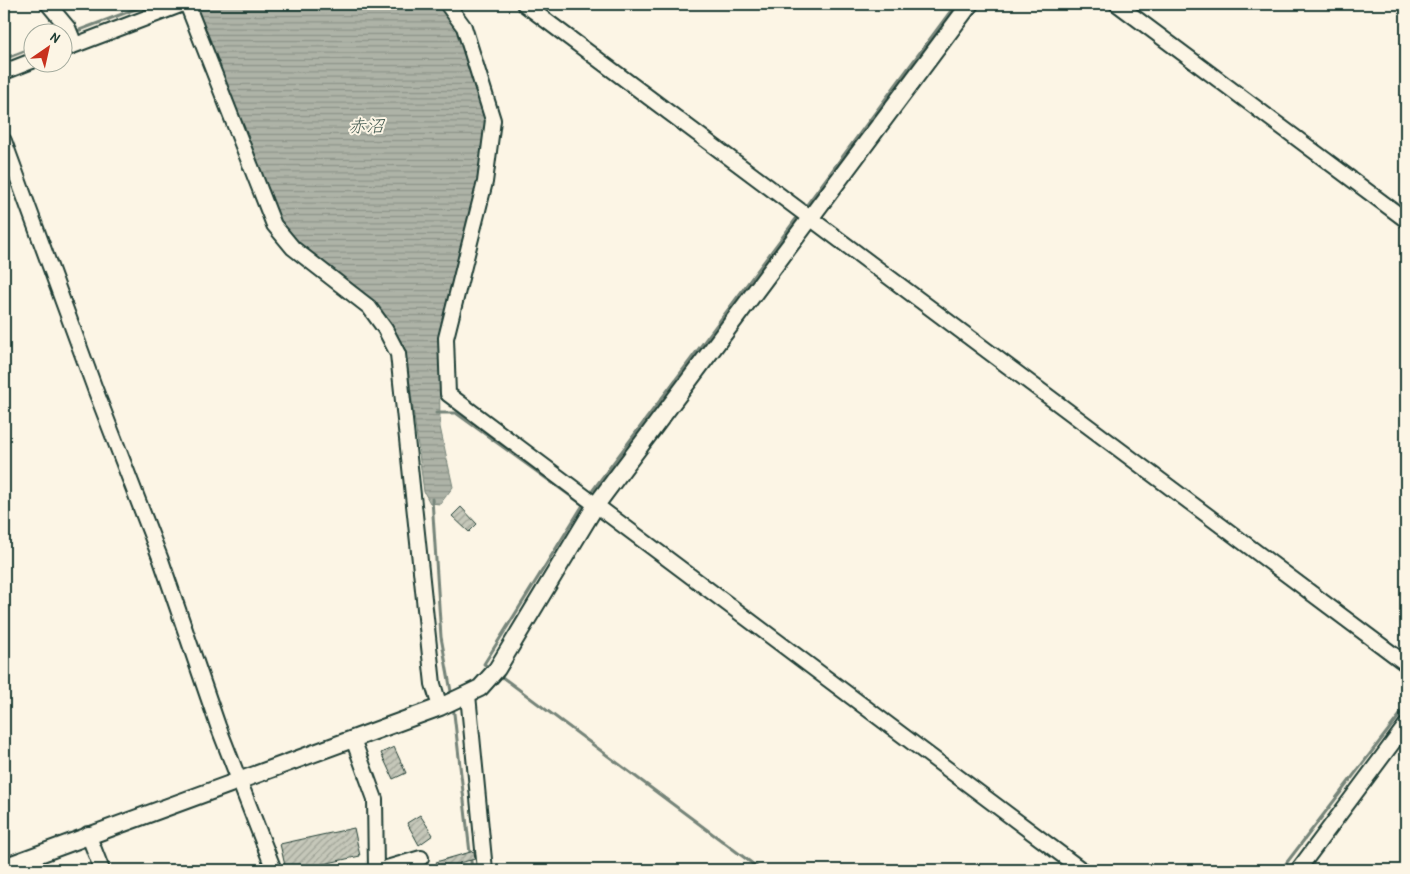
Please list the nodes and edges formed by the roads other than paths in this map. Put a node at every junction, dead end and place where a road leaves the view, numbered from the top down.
1 (48, 4) edge
2 (183, 4) edge
3 (187, 4) edge
4 (447, 4) edge
5 (524, 4) edge
6 (970, 4) edge
7 (1117, 4) edge
8 (63, 22) edge
9 (72, 46) edge
10 (22, 65) edge
11 (4, 72) edge
12 (4, 141) edge
13 (810, 219) junction
14 (1406, 220) edge
15 (596, 505) junction
16 (1406, 664) edge
17 (466, 696) junction
18 (444, 705) junction
19 (1406, 724) edge
20 (353, 738) junction
21 (240, 779) junction
22 (88, 834) junction
23 (421, 858) dead end
24 (4, 867) edge
25 (102, 870) edge
26 (274, 870) edge
27 (376, 870) edge
28 (380, 870) edge
29 (485, 870) edge
30 (1082, 870) edge
31 (1298, 870) edge

1 - 8 street
2 - 9 street
3 - 18 street
4 - 15 street
5 - 13 street
6 - 13 street
7 - 14 street
10 - 11 street
12 - 21 street
13 - 15 street
13 - 16 street
15 - 17 street
15 - 30 street
17 - 18 street
17 - 29 street
18 - 20 street
19 - 31 street
20 - 21 street
20 - 27 street
21 - 22 street
21 - 26 street
22 - 24 street
22 - 25 street
23 - 28 street

